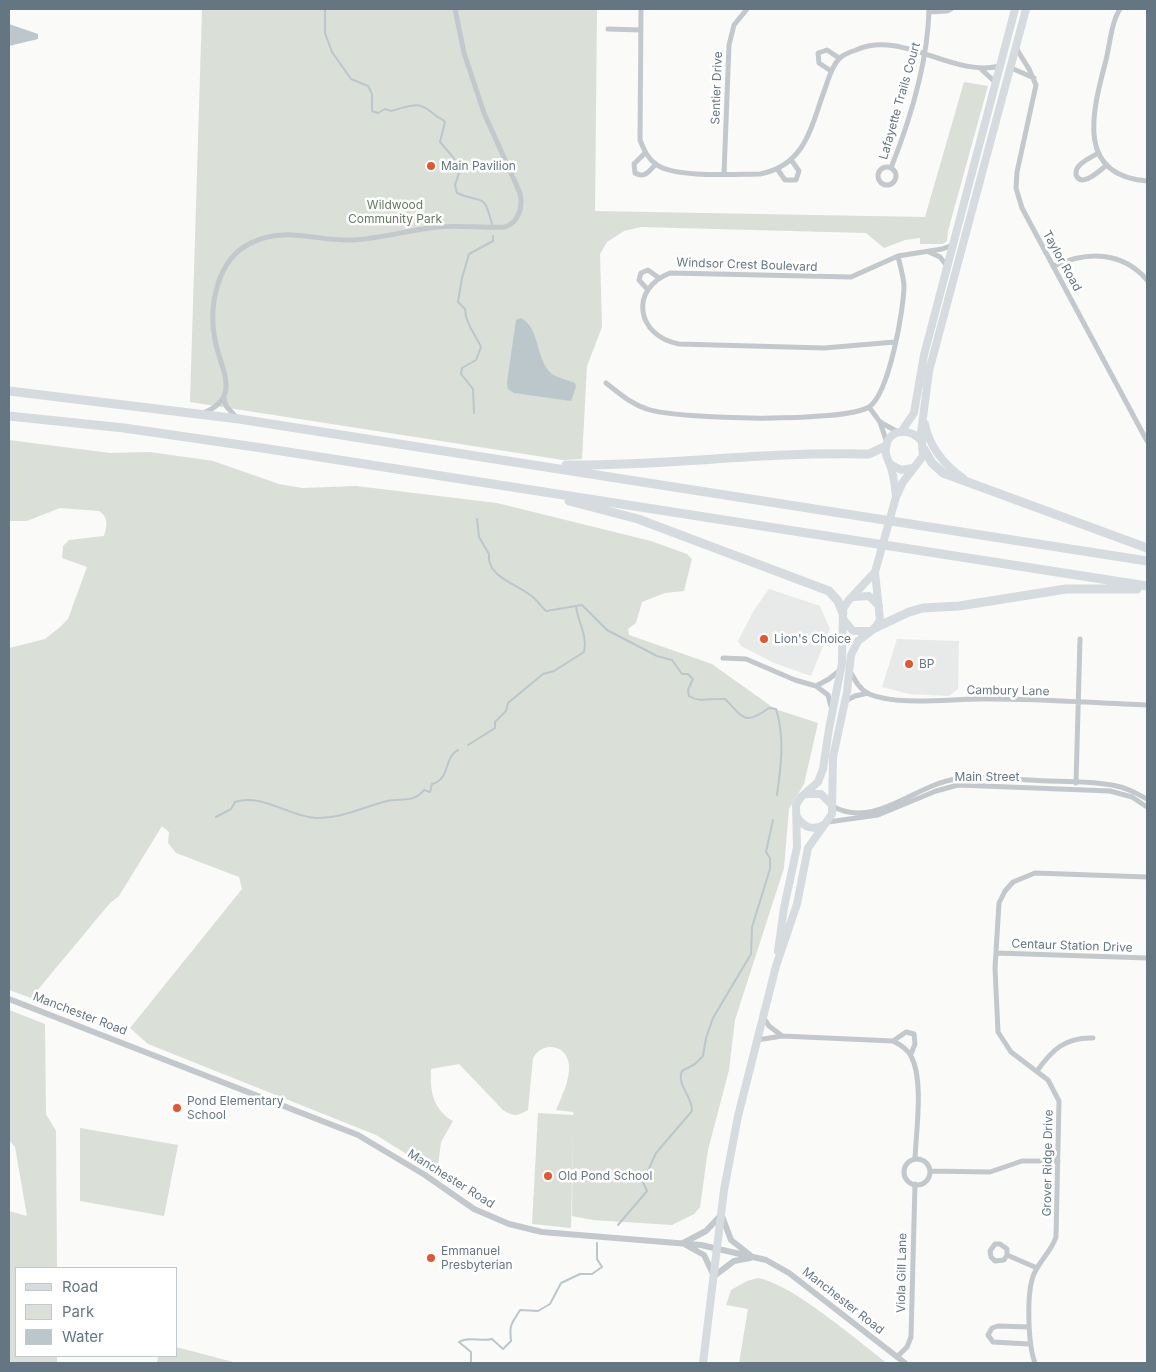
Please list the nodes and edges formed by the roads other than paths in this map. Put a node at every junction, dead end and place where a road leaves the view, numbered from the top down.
1 (455, 9) edge
2 (641, 9) edge
3 (747, 9) edge
4 (951, 9) edge
5 (1015, 9) edge
6 (1026, 9) edge
7 (1120, 9) edge
8 (929, 10) edge
9 (608, 29) dead end
10 (640, 30) junction
11 (1016, 48) junction
12 (1004, 51) junction
13 (924, 54) junction
14 (839, 58) junction
15 (1000, 66) junction
16 (1011, 68) junction
17 (980, 69) junction
18 (831, 71) junction
19 (1034, 79) junction
20 (996, 82) junction
21 (1098, 152) junction
22 (645, 153) junction
23 (792, 161) junction
24 (656, 164) junction
25 (1107, 165) junction
26 (891, 168) dead end
27 (778, 170) junction
28 (724, 174) junction
29 (1147, 181) edge
30 (952, 245) junction
31 (929, 251) junction
32 (898, 256) junction
33 (947, 266) junction
34 (1054, 266) junction
35 (659, 278) junction
36 (1147, 280) edge
37 (648, 290) junction
38 (895, 342) junction
39 (606, 383) dead end
40 (9, 391) edge
41 (224, 398) junction
42 (869, 407) junction
43 (201, 414) junction
44 (9, 416) edge
45 (923, 417) junction
46 (239, 419) junction
47 (880, 422) junction
48 (900, 432) junction
49 (1147, 441) edge
50 (886, 444) junction
51 (923, 446) junction
52 (890, 464) junction
53 (536, 465) junction
54 (914, 468) junction
55 (967, 481) junction
56 (548, 493) junction
57 (896, 497) junction
58 (1147, 548) edge
59 (1147, 561) edge
60 (875, 572) junction
61 (1147, 588) edge
62 (850, 598) junction
63 (881, 610) junction
64 (843, 616) junction
65 (872, 630) junction
66 (1080, 639) dead end
67 (723, 658) dead end
68 (841, 669) junction
69 (850, 671) junction
70 (816, 686) junction
71 (868, 694) junction
72 (845, 701) junction
73 (1078, 702) junction
74 (1147, 705) edge
75 (832, 711) junction
76 (1076, 782) junction
77 (803, 796) junction
78 (1147, 799) edge
79 (831, 805) junction
80 (1147, 807) edge
81 (797, 817) junction
82 (827, 823) junction
83 (1147, 877) edge
84 (996, 954) junction
85 (1147, 958) edge
86 (776, 966) junction
87 (9, 999) edge
88 (763, 1016) junction
89 (782, 1036) junction
90 (1092, 1038) dead end
91 (757, 1040) junction
92 (893, 1041) junction
93 (911, 1054) junction
94 (1037, 1071) junction
95 (916, 1159) junction
96 (1058, 1161) junction
97 (930, 1171) junction
98 (915, 1184) junction
99 (722, 1214) junction
100 (683, 1243) junction
101 (717, 1248) junction
102 (1007, 1255) dead end
103 (753, 1257) junction
104 (1037, 1268) junction
105 (714, 1276) junction
106 (1029, 1327) junction
107 (1029, 1344) junction
108 (897, 1357) junction
109 (703, 1363) edge
110 (905, 1363) edge
111 (1034, 1363) edge

1 - 41 street
2 - 10 street
3 - 28 street, Sentier Drive
4 - 8 street
5 - 12 main road
6 - 11 main road
7 - 21 street
8 - 13 street, Lafayette Trails Court
9 - 10 street
10 - 22 street
11 - 16 main road
11 - 19 street
12 - 15 main road
12 - 16 main road
13 - 14 street
13 - 17 street
13 - 26 street, Lafayette Trails Court
14 - 18 street
14 - 18 street
15 - 17 street
15 - 20 main road
16 - 19 street
16 - 45 main road
17 - 20 street
18 - 23 street
19 - 34 street, Taylor Road
20 - 30 main road
21 - 25 street
21 - 25 street
22 - 24 street
22 - 24 street
23 - 27 street
23 - 27 street
24 - 28 street
25 - 29 street
27 - 28 street
30 - 31 street, Windsor Crest Boulevard
30 - 33 main road
31 - 32 street, Windsor Crest Boulevard
31 - 33 street
32 - 35 street, Windsor Crest Boulevard
32 - 38 street
33 - 48 main road
34 - 36 street
34 - 49 street, Taylor Road
35 - 37 street
35 - 37 street
37 - 38 street
38 - 42 street
39 - 42 street
40 - 43 highway
41 - 43 street
41 - 46 street
42 - 47 street
43 - 46 highway
44 - 56 highway
45 - 51 main road
45 - 55 main road
46 - 53 highway
47 - 48 street
47 - 50 street
48 - 50 main road
48 - 51 main road
50 - 52 main road
50 - 53 highway
51 - 54 main road
51 - 55 highway
52 - 54 main road
52 - 57 main road
53 - 59 highway
54 - 57 main road
55 - 58 highway
56 - 61 highway
56 - 64 highway
57 - 60 main road
60 - 62 main road
60 - 63 main road
61 - 65 highway
62 - 63 main road
62 - 64 main road
63 - 65 main road
64 - 65 main road
64 - 68 main road
65 - 69 main road
66 - 73 street
67 - 70 street
68 - 70 street
68 - 75 main road
69 - 71 street
69 - 72 main road
70 - 75 street
71 - 72 street, Cambury Lane
71 - 73 street, Cambury Lane
72 - 79 main road
73 - 74 street, Cambury Lane
73 - 76 street
75 - 77 main road
76 - 78 street, Main Street
76 - 79 street, Main Street
77 - 79 main road
77 - 81 main road
79 - 82 main road
80 - 82 street, Main Street
81 - 82 main road
81 - 86 main road
82 - 86 main road
83 - 84 street, Grover Ridge Drive
84 - 85 street, Centaur Station Drive
84 - 94 street, Grover Ridge Drive
86 - 88 main road
87 - 100 street, Manchester Road
88 - 89 street
88 - 91 main road
89 - 91 street, Viola Gill Lane
89 - 92 street, Viola Gill Lane
90 - 94 street
91 - 99 main road
92 - 93 street
92 - 93 street, Viola Gill Lane
93 - 95 street, Viola Gill Lane
94 - 96 street, Grover Ridge Drive
95 - 97 street
95 - 98 street, Viola Gill Lane
96 - 97 street
96 - 104 street, Grover Ridge Drive
97 - 98 street
98 - 108 street, Viola Gill Lane
99 - 100 street
99 - 101 main road
99 - 103 street
100 - 101 street, Manchester Road
100 - 105 street
101 - 103 street, Manchester Road
101 - 105 main road
102 - 104 street
103 - 105 street
103 - 108 street, Manchester Road
104 - 106 street, Grover Ridge Drive
105 - 109 main road
106 - 107 street, Grover Ridge Drive
106 - 107 street
107 - 111 street, Grover Ridge Drive
108 - 110 street, Manchester Road

